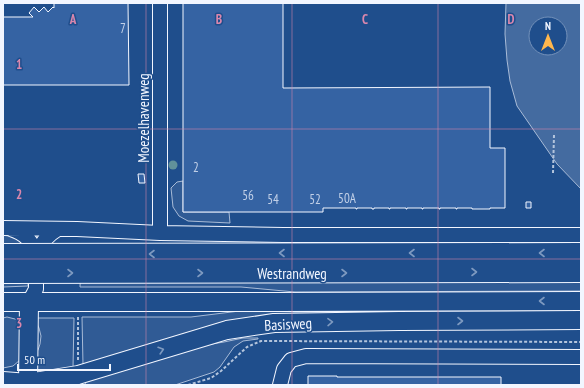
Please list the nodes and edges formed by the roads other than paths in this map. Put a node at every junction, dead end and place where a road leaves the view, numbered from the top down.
1 (160, 3) edge
2 (3, 228) edge
3 (58, 229) junction
4 (160, 233) junction
5 (581, 235) edge
6 (581, 253) edge
7 (3, 254) edge
8 (36, 255) junction
9 (581, 272) edge
10 (3, 273) edge
11 (581, 301) edge
12 (3, 302) edge
13 (29, 302) junction
14 (581, 320) edge
15 (581, 357) edge
16 (78, 375) junction
17 (3, 381) edge
18 (28, 384) edge
19 (63, 385) edge
20 (280, 385) edge

1 - 4 street, Moezelhavenweg
2 - 3 street
2 - 8 street
3 - 4 street
3 - 8 street
4 - 5 street
6 -> 7 highway, Westrandweg, bridge
8 - 13 street
10 -> 9 highway, Westrandweg, bridge
11 -> 13 main road, Basisweg
12 - 13 main road, Basisweg
13 - 18 main road
16 -> 14 main road, Basisweg
15 - 20 street
16 - 18 main road, Basisweg
16 - 19 main road
17 - 18 main road, Basisweg

